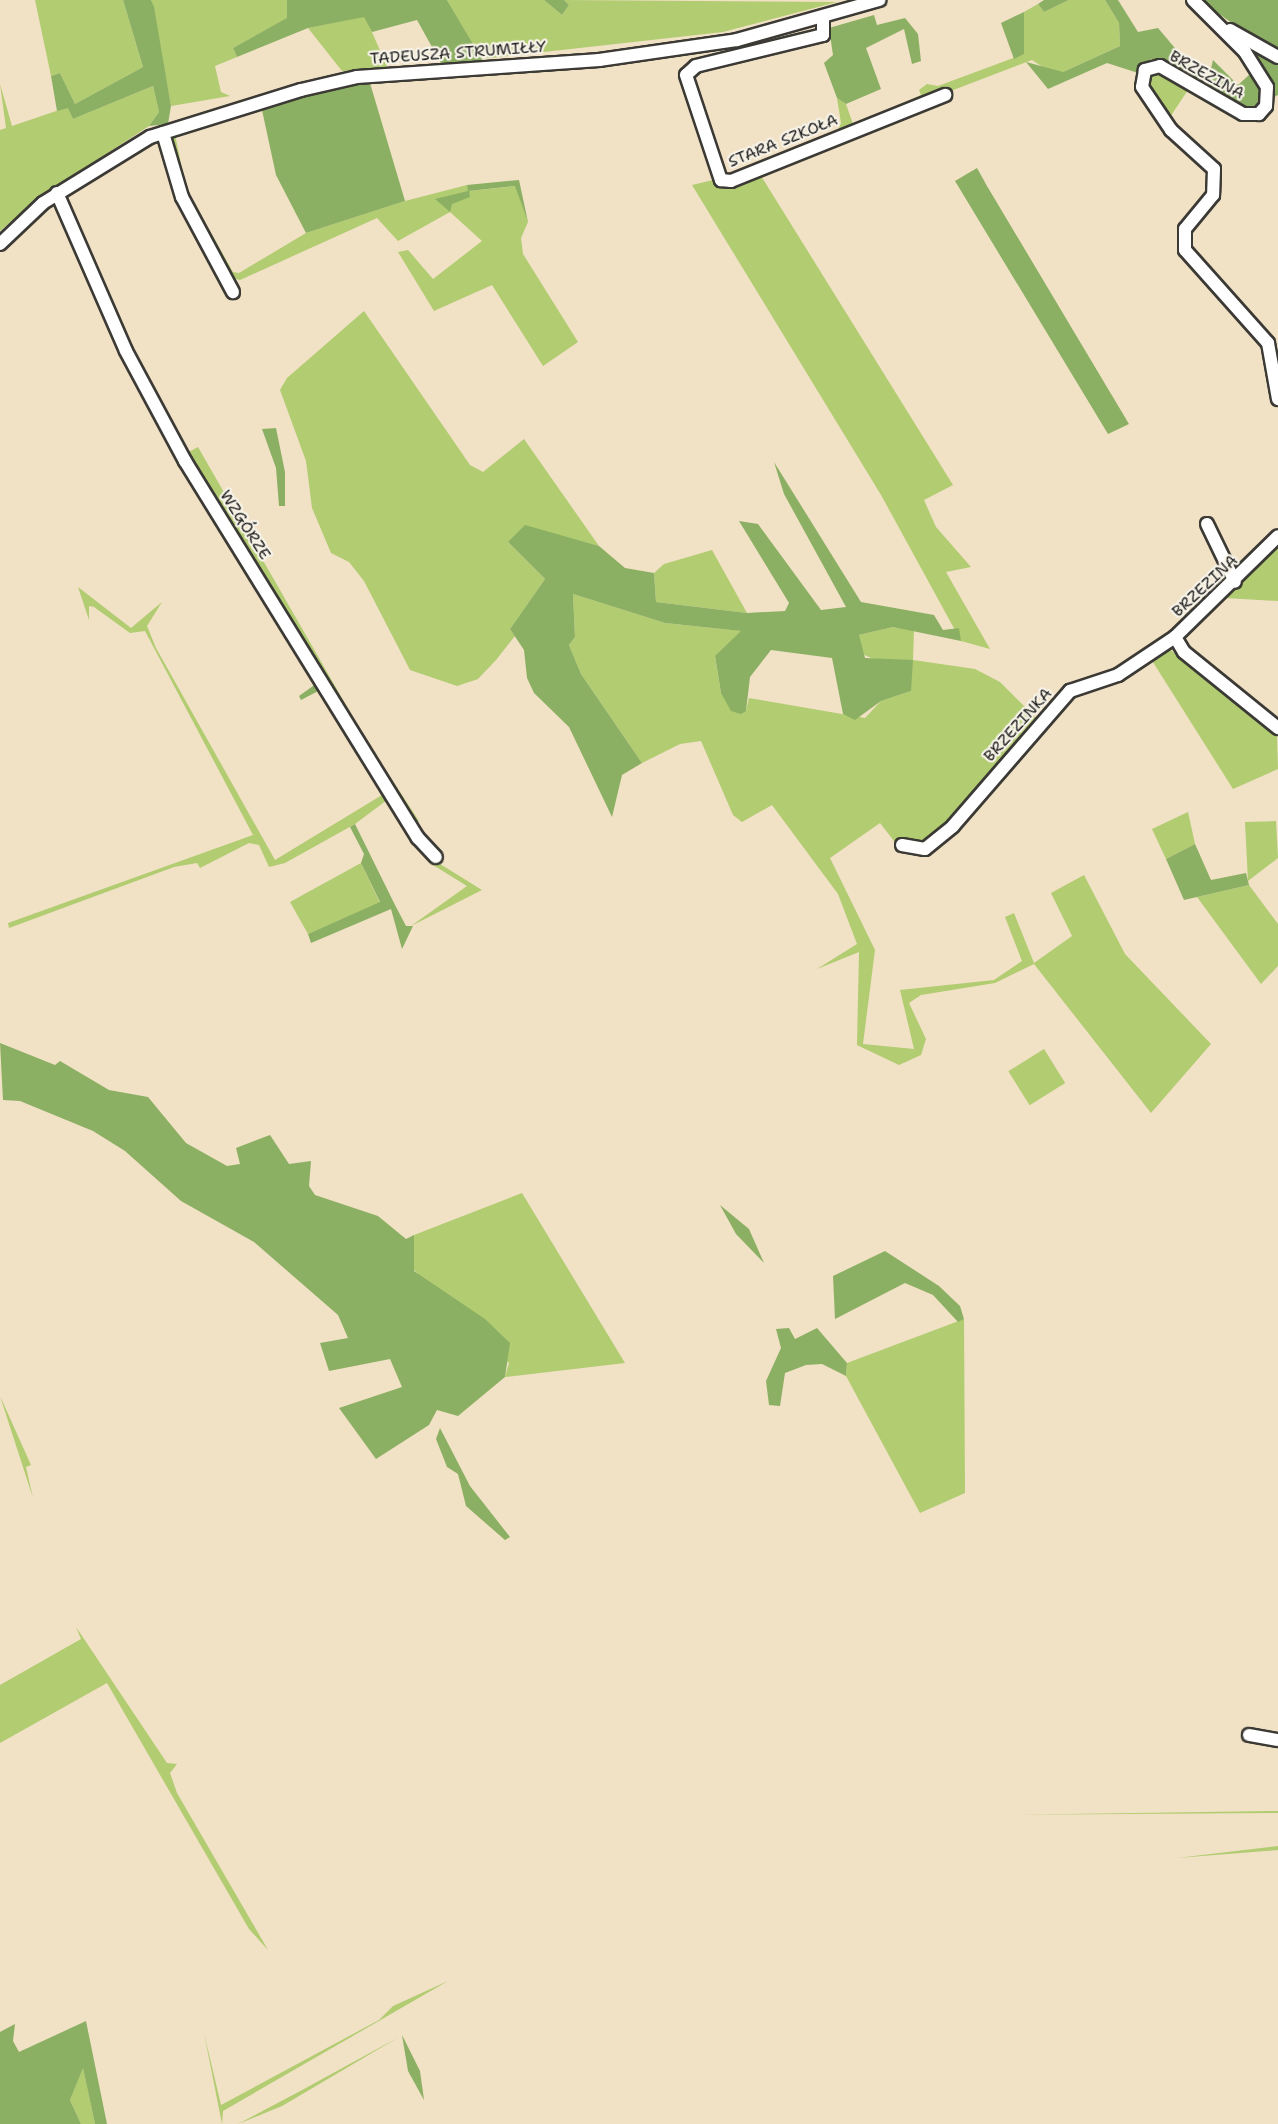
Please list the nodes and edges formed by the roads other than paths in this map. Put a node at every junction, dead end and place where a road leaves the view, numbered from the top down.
1 (879, 0) edge
2 (1193, 0) edge
3 (823, 17) junction
4 (1224, 26) junction
5 (1278, 57) edge
6 (945, 95) dead end
7 (163, 133) junction
8 (57, 193) junction
9 (0, 243) edge
10 (232, 292) dead end
11 (1278, 399) edge
12 (1208, 524) dead end
13 (1278, 536) edge
14 (1234, 582) junction
15 (1175, 637) junction
16 (1278, 728) edge
17 (903, 846) dead end
18 (436, 857) dead end
19 (1249, 1735) dead end
20 (1278, 1740) edge

1 - 3 street, TADEUSZA STRUMIŁŁY
2 - 4 street, BRZEZINA
3 - 6 street, STARA SZKOŁA
3 - 7 street, TADEUSZA STRUMIŁŁY
4 - 5 street
4 - 11 street, BRZEZINA
7 - 8 street, TADEUSZA STRUMIŁŁY
7 - 10 street
8 - 9 street, TADEUSZA STRUMIŁŁY
8 - 18 street, WZGÓRZE
12 - 14 street
13 - 14 street, BRZEZINA
14 - 15 street, BRZEZINA
15 - 16 street, BRZEZINA
15 - 17 street, BRZEZINKA
19 - 20 street

